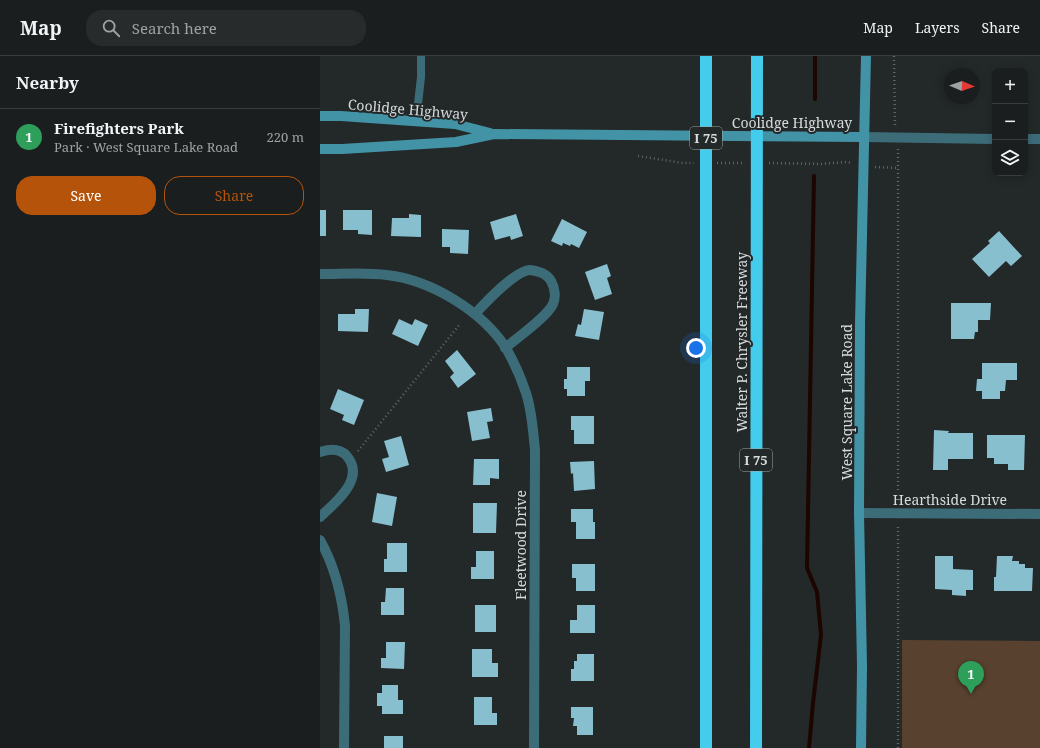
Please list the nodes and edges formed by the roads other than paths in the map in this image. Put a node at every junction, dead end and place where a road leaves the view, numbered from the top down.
1 (421, 56) edge
2 (706, 56) edge
3 (757, 56) edge
4 (866, 56) edge
5 (320, 116) edge
6 (416, 122) junction
7 (494, 134) junction
8 (864, 137) junction
9 (992, 139) edge
10 (1028, 139) edge
11 (1040, 139) edge
12 (320, 149) edge
13 (320, 274) edge
14 (475, 314) junction
15 (505, 348) junction
16 (320, 452) edge
17 (859, 513) junction
18 (1040, 514) edge
19 (320, 517) edge
20 (320, 540) edge
21 (344, 748) edge
22 (534, 748) edge
23 (706, 748) edge
24 (756, 748) edge
25 (861, 748) edge

1 - 6 lane
2 - 23 highway, I 75
3 - 24 highway, Walter P. Chrysler Freeway / I 75
4 - 8 main road, West Square Lake Road
5 - 6 main road, Coolidge Highway
6 - 7 main road, Coolidge Highway
7 - 8 main road, Coolidge Highway
7 - 12 main road, Coolidge Highway
8 - 9 street, Coolidge Highway
8 - 17 main road, West Square Lake Road
10 - 11 street
13 - 14 street, Fleetwood Drive
14 - 15 street, Fleetwood Drive
14 - 15 street
15 - 22 street, Fleetwood Drive
16 - 19 street
17 - 18 street, Hearthside Drive
17 - 25 main road, West Square Lake Road
20 - 21 street

